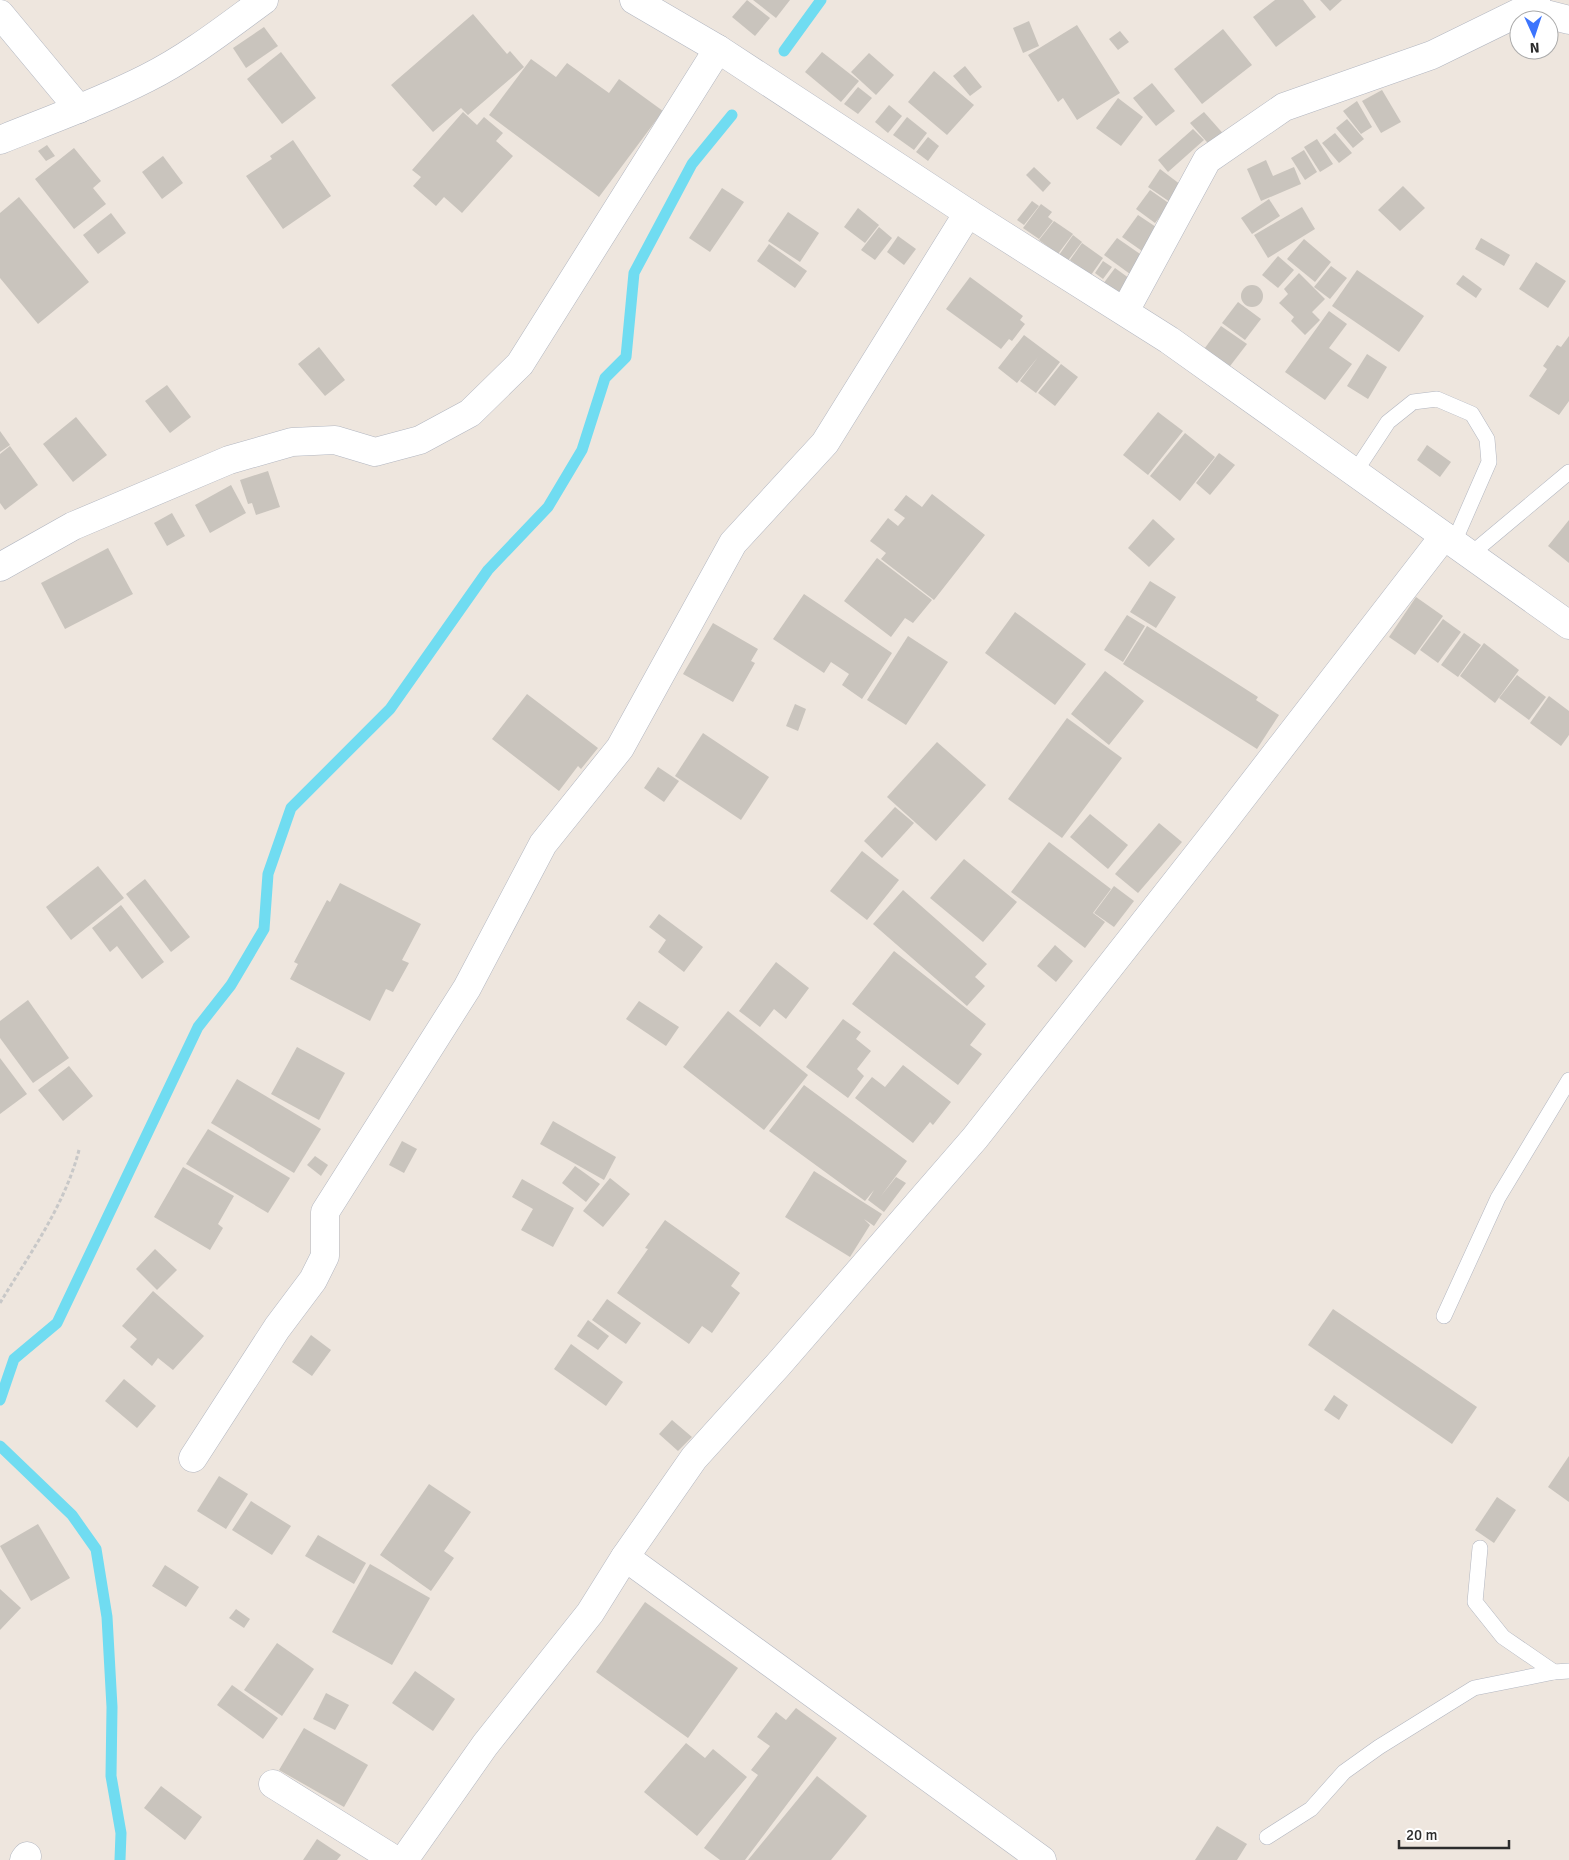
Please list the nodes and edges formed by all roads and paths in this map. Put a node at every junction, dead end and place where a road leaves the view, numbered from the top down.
1 (264, 0) edge
2 (634, 0) edge
3 (1531, 5) edge
4 (0, 14) edge
5 (1569, 20) edge
6 (718, 49) junction
7 (79, 109) junction
8 (0, 140) edge
9 (968, 213) junction
10 (1125, 311) junction
11 (1355, 472) junction
12 (1569, 472) edge
13 (1456, 544) junction
14 (0, 567) edge
15 (1569, 624) edge
16 (1569, 1080) edge
17 (79, 1150) dead end
18 (0, 1303) edge
19 (1444, 1316) dead end
20 (193, 1458) dead end
21 (1480, 1548) dead end
22 (625, 1557) junction
23 (1569, 1671) edge
24 (1554, 1672) junction
25 (273, 1784) dead end
26 (1267, 1837) dead end
27 (395, 1860) edge
28 (404, 1860) edge
29 (1042, 1860) edge

1 - 7 street
2 - 6 street
3 - 5 street
3 - 10 street
4 - 7 street
6 - 9 street
6 - 14 street
7 - 8 street
9 - 10 street
9 - 20 street
10 - 11 street
11 - 13 street
11 - 13 lane
12 - 13 lane
13 - 15 street
13 - 22 street
16 - 19 lane
17 - 18 path
21 - 24 lane
22 - 28 street
22 - 29 street
23 - 24 lane
24 - 26 lane
25 - 27 street

